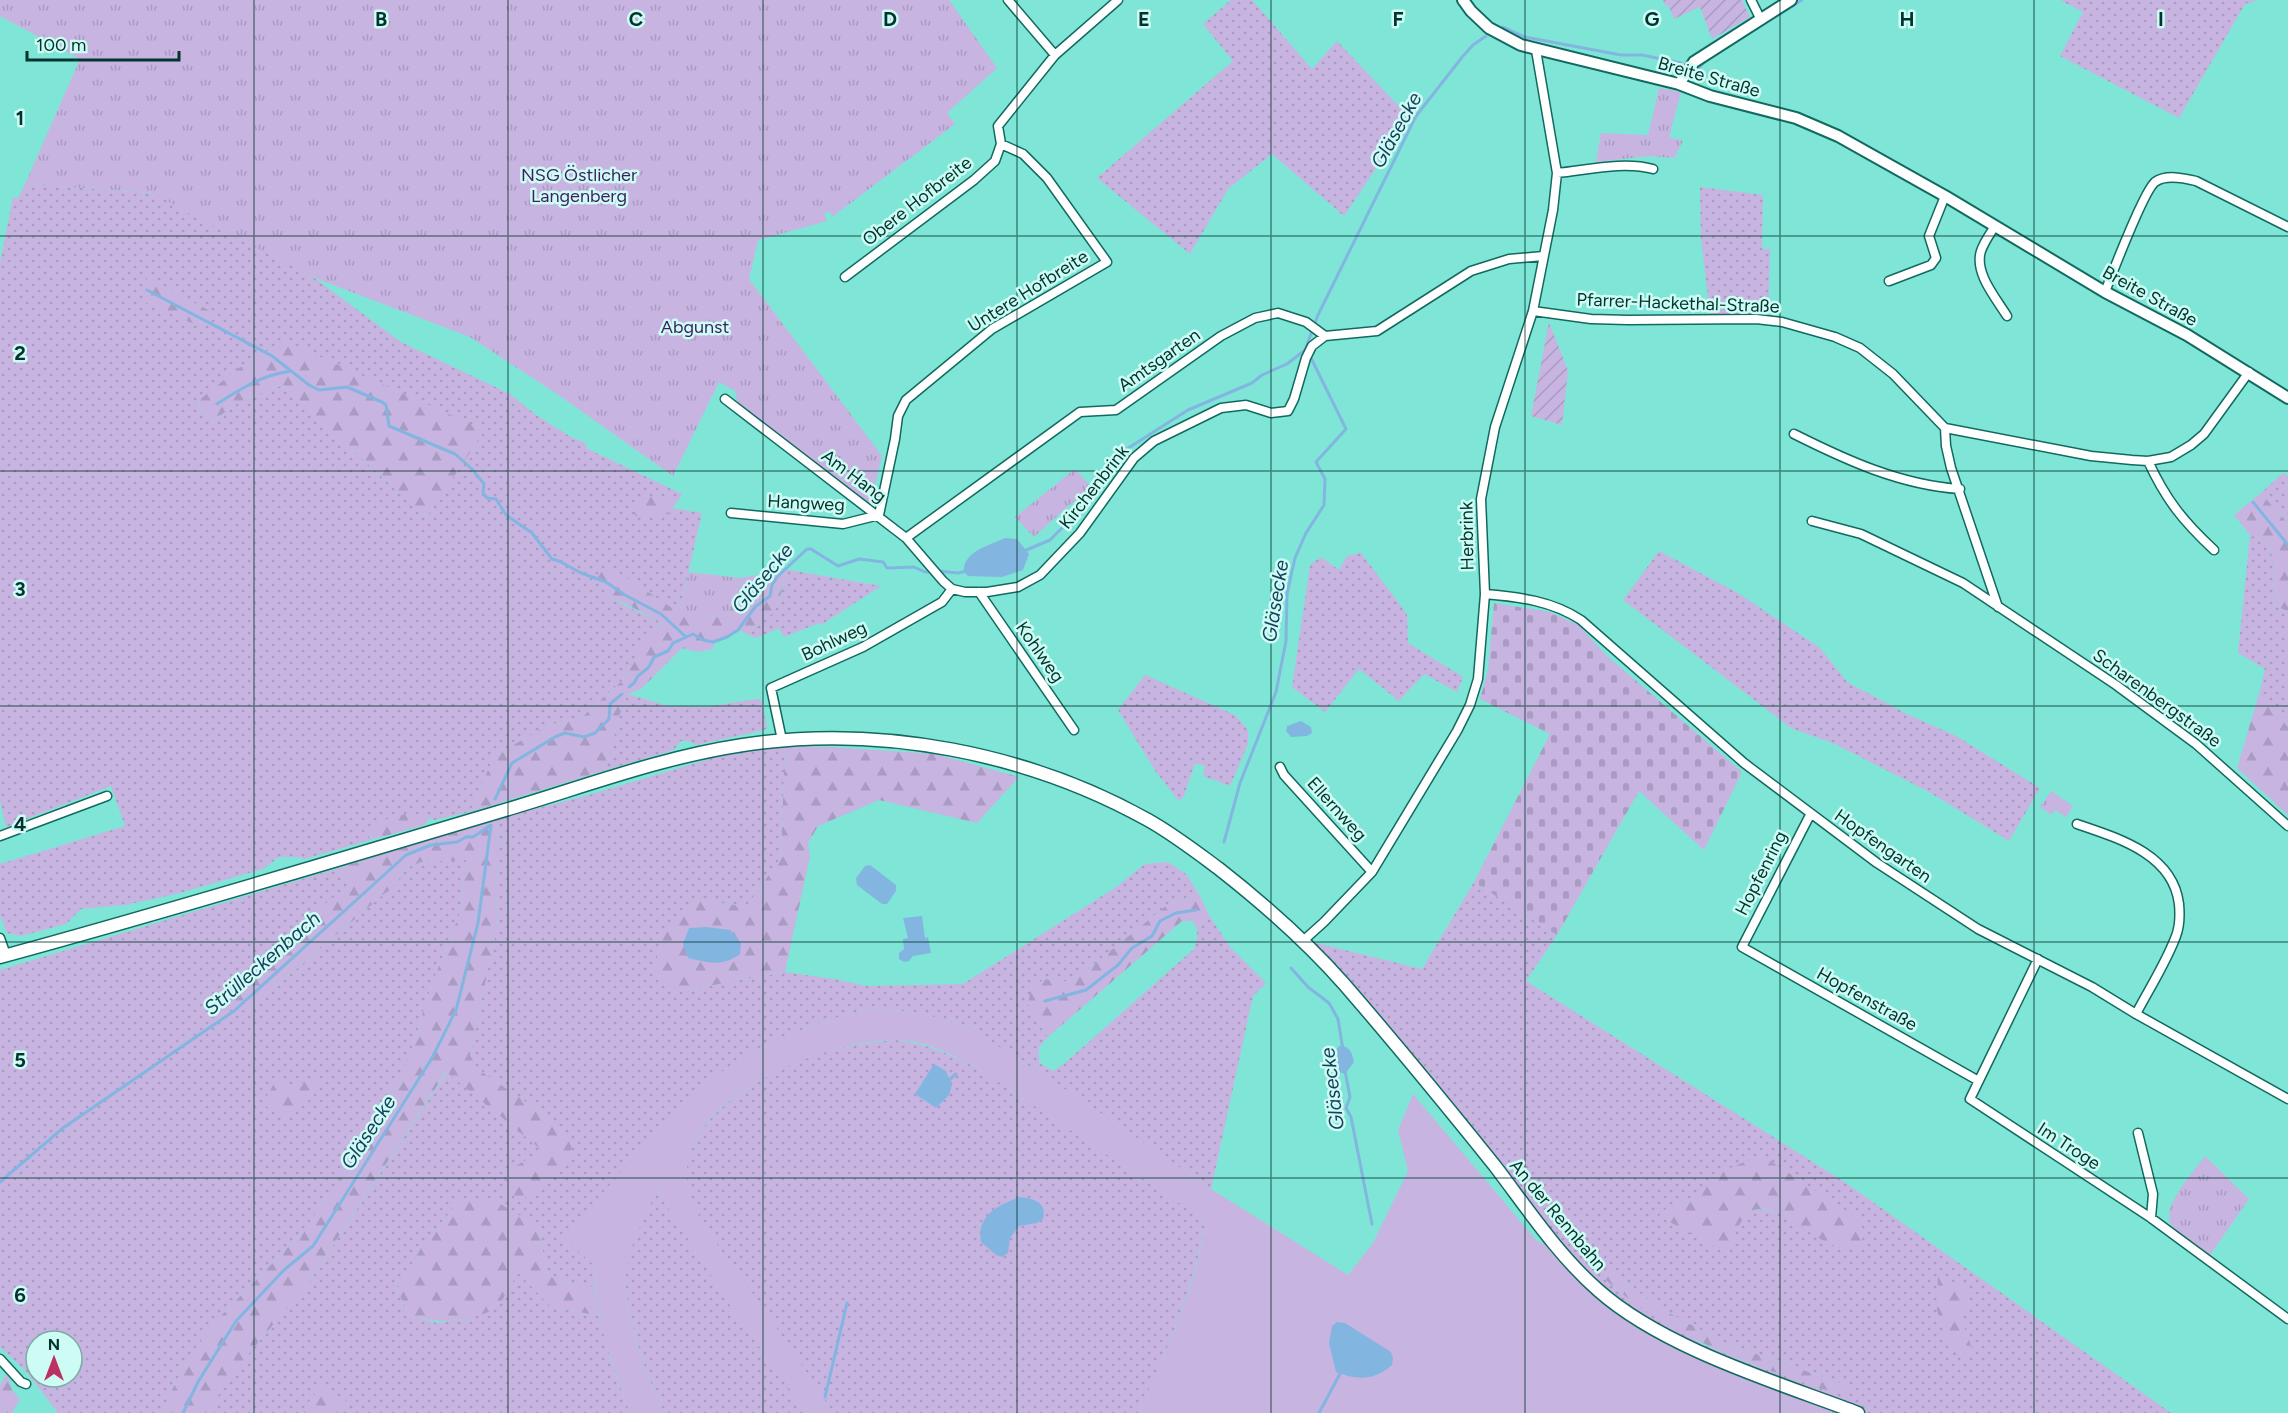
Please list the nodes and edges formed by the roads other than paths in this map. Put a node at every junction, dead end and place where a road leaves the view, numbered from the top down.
1 (1008, 0) edge
2 (1118, 0) edge
3 (1463, 0) edge
4 (1752, 0) edge
5 (1791, 0) edge
6 (1761, 20) junction
7 (1536, 50) junction
8 (1055, 55) junction
9 (1679, 84) junction
10 (1001, 144) junction
11 (1653, 169) dead end
12 (1557, 173) junction
13 (1945, 196) junction
14 (1995, 226) junction
15 (2288, 227) edge
16 (1544, 256) junction
17 (845, 277) dead end
18 (1889, 282) dead end
19 (2105, 292) junction
20 (1533, 311) junction
21 (2007, 315) dead end
22 (1325, 336) junction
23 (2249, 372) junction
24 (2288, 398) edge
25 (725, 399) dead end
26 (1945, 428) junction
27 (1794, 434) dead end
28 (2148, 461) junction
29 (1959, 489) junction
30 (731, 513) dead end
31 (879, 515) junction
32 (1812, 521) dead end
33 (906, 538) junction
34 (2214, 550) dead end
35 (952, 590) junction
36 (979, 592) junction
37 (1485, 594) junction
38 (1998, 608) junction
39 (1074, 730) dead end
40 (782, 740) junction
41 (1280, 767) dead end
42 (107, 796) dead end
43 (1810, 815) junction
44 (2077, 824) dead end
45 (2288, 826) edge
46 (0, 836) edge
47 (1372, 872) junction
48 (0, 938) edge
49 (1304, 940) junction
50 (1742, 947) joint
51 (3, 956) edge
52 (2038, 959) junction
53 (2136, 1014) junction
54 (1977, 1080) junction
55 (2288, 1099) edge
56 (2138, 1133) dead end
57 (2151, 1218) junction
58 (2288, 1318) edge
59 (0, 1359) edge
60 (24, 1383) edge
61 (1858, 1413) edge

1 - 8 street
2 - 8 street
3 - 7 street, Breite Straße
4 - 6 street
5 - 6 street
6 - 9 street
7 - 9 street, Breite Straße
7 - 12 street, Herbrink
8 - 10 street
9 - 13 street, Breite Straße
10 - 17 street, Obere Hofbreite
10 - 31 street, Untere Hofbreite
11 - 12 street
12 - 16 street, Herbrink
13 - 14 street, Breite Straße
13 - 18 street
14 - 19 street, Breite Straße
14 - 21 street
15 - 19 street
16 - 20 street, Herbrink
16 - 22 street
19 - 23 street, Breite Straße
20 - 26 street, Pfarrer-Hackethal-Straße
20 - 37 street, Herbrink
22 - 33 street, Amtsgarten
22 - 36 street, Kirchenbrink
23 - 24 street, Breite Straße
23 - 28 street
25 - 31 street, Am Hang
26 - 28 street
26 - 29 street
27 - 29 street
28 - 34 street
29 - 38 street
30 - 31 street, Hangweg
31 - 33 street, Am Hang
32 - 38 street, Scharenbergstraße
33 - 35 street, Am Hang
35 - 36 street, Kirchenbrink
35 - 40 street, Bohlweg
36 - 39 street, Kohlweg
37 - 43 street, Hopfengarten
37 - 47 street, Herbrink
38 - 45 street, Scharenbergstraße
40 - 49 main road, An der Rennbahn
40 - 51 main road, An der Rennbahn
41 - 47 street, Ellernweg
42 - 46 street
43 - 50 street, Hopfenring
43 - 52 street, Hopfengarten
44 - 53 street
47 - 49 street, Herbrink
48 - 51 street
49 - 61 main road, An der Rennbahn
50 - 54 street, Hopfenstraße
52 - 53 street, Hopfengarten
52 - 54 street
53 - 55 street, Hopfengarten
54 - 57 street, Im Troge
56 - 57 street
57 - 58 street, Im Troge
59 - 60 street

